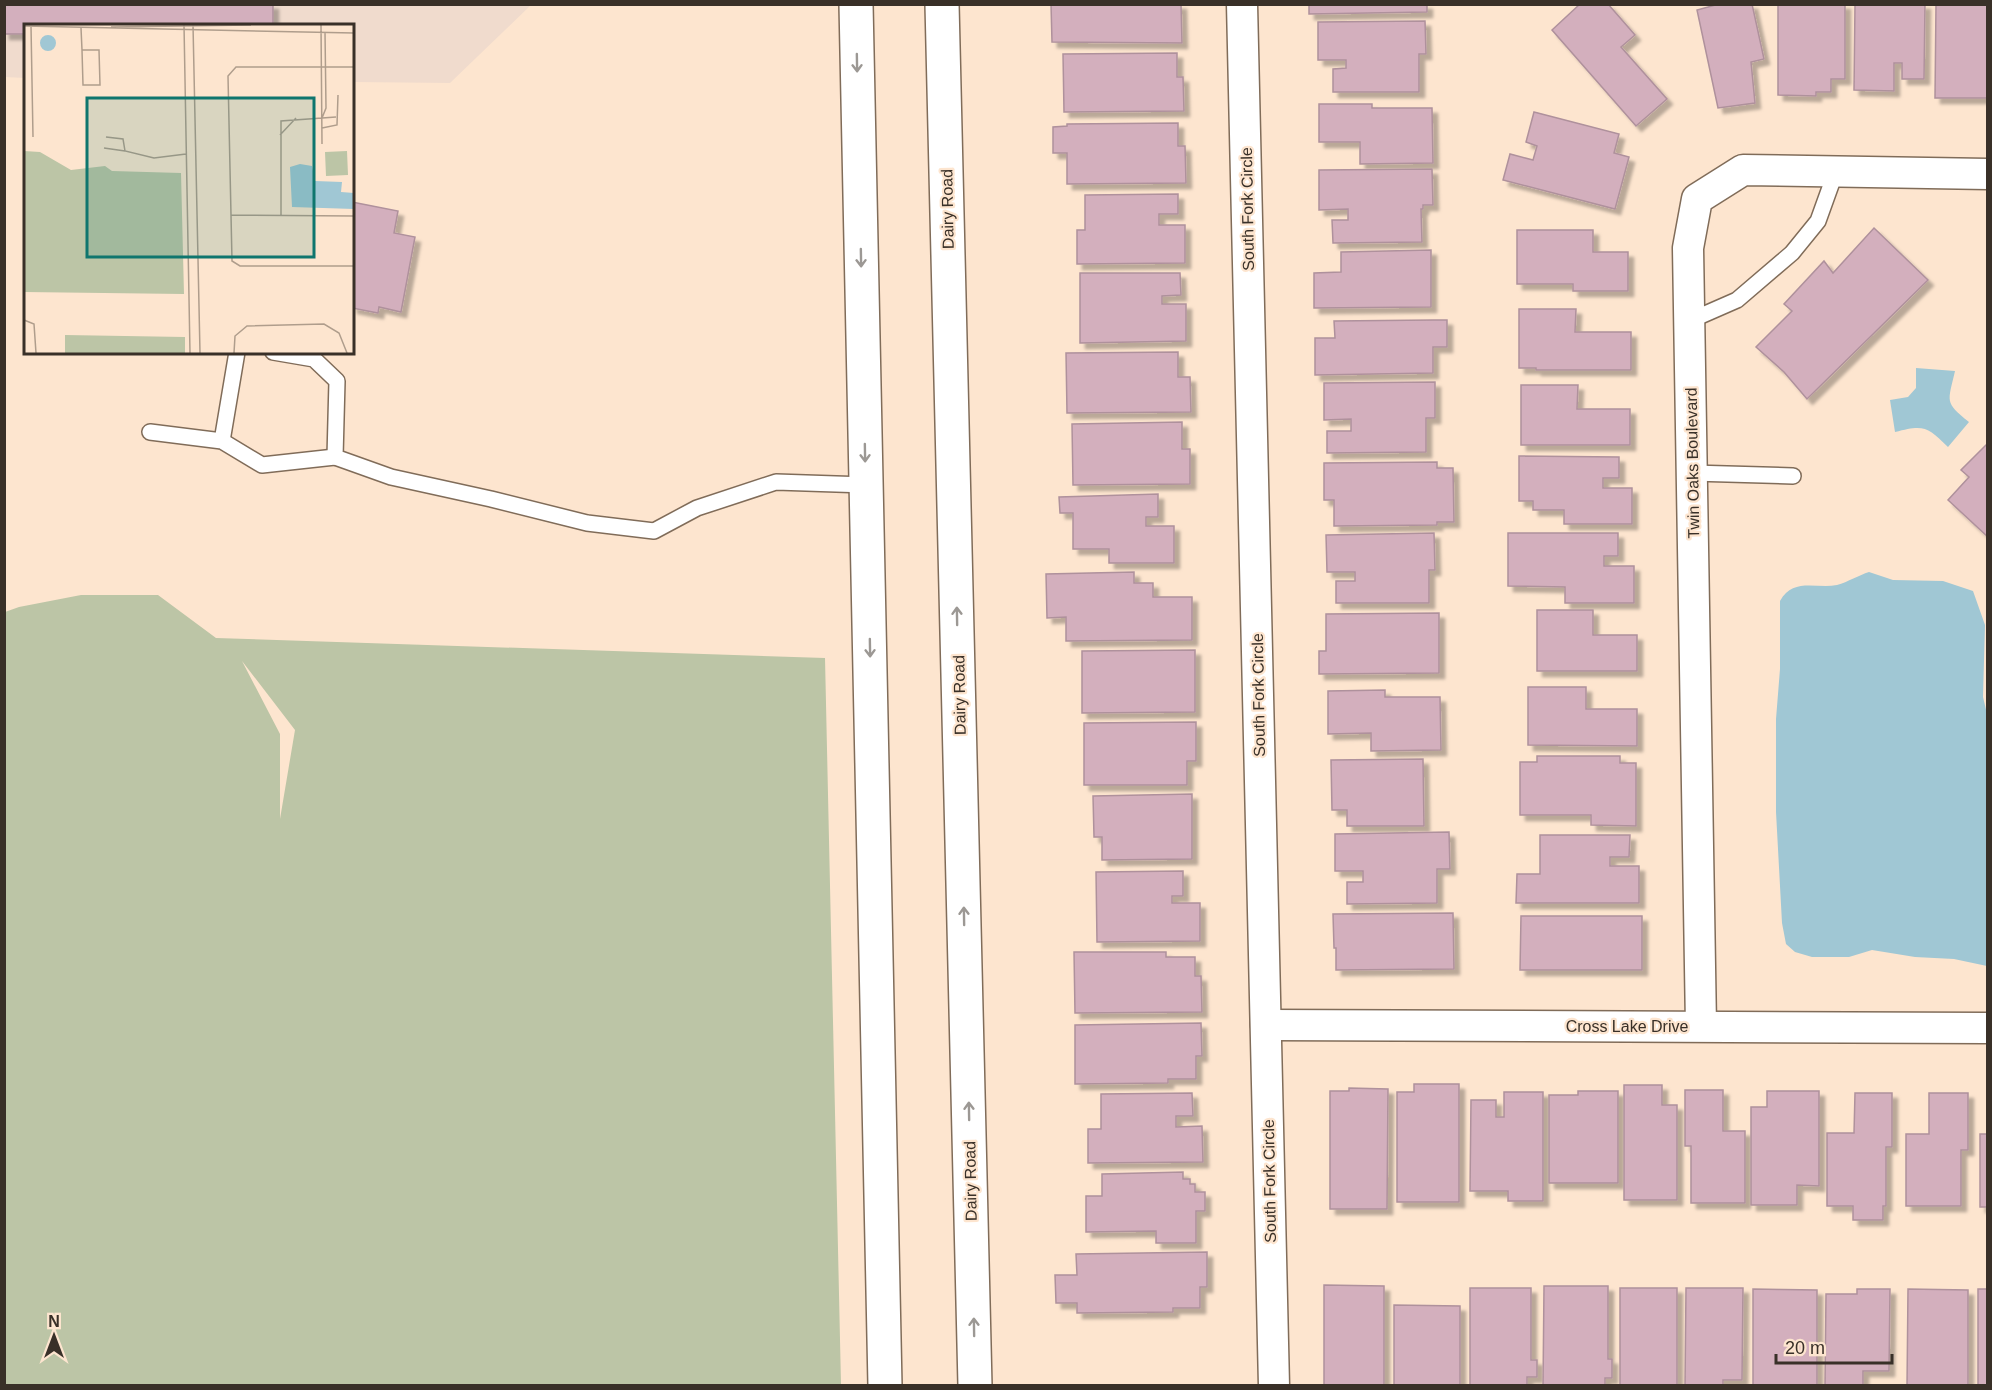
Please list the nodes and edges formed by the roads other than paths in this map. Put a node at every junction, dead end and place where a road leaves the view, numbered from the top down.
1 (856, 4) edge
2 (942, 4) edge
3 (1242, 4) edge
4 (1836, 171) junction
5 (1988, 174) edge
6 (1689, 321) junction
7 (237, 354) edge
8 (285, 354) edge
9 (150, 432) dead end
10 (222, 441) junction
11 (335, 457) junction
12 (1692, 473) junction
13 (1793, 476) dead end
14 (866, 485) junction
15 (1266, 1025) junction
16 (1701, 1026) junction
17 (1988, 1028) edge
18 (885, 1386) edge
19 (975, 1386) edge
20 (1274, 1386) edge

1 -> 14 street
19 -> 2 street, Dairy Road
3 - 15 street, South Fork Circle
4 - 5 street, Twin Oaks Boulevard
4 - 6 lane
4 - 6 street, Twin Oaks Boulevard
6 - 12 street, Twin Oaks Boulevard
7 - 10 lane
8 - 11 lane
9 - 10 lane
10 - 11 lane
11 - 14 lane
12 - 13 lane
12 - 16 street, Twin Oaks Boulevard
14 -> 18 street
15 - 16 street, Cross Lake Drive
15 - 20 street, South Fork Circle
16 - 17 street, Cross Lake Drive

